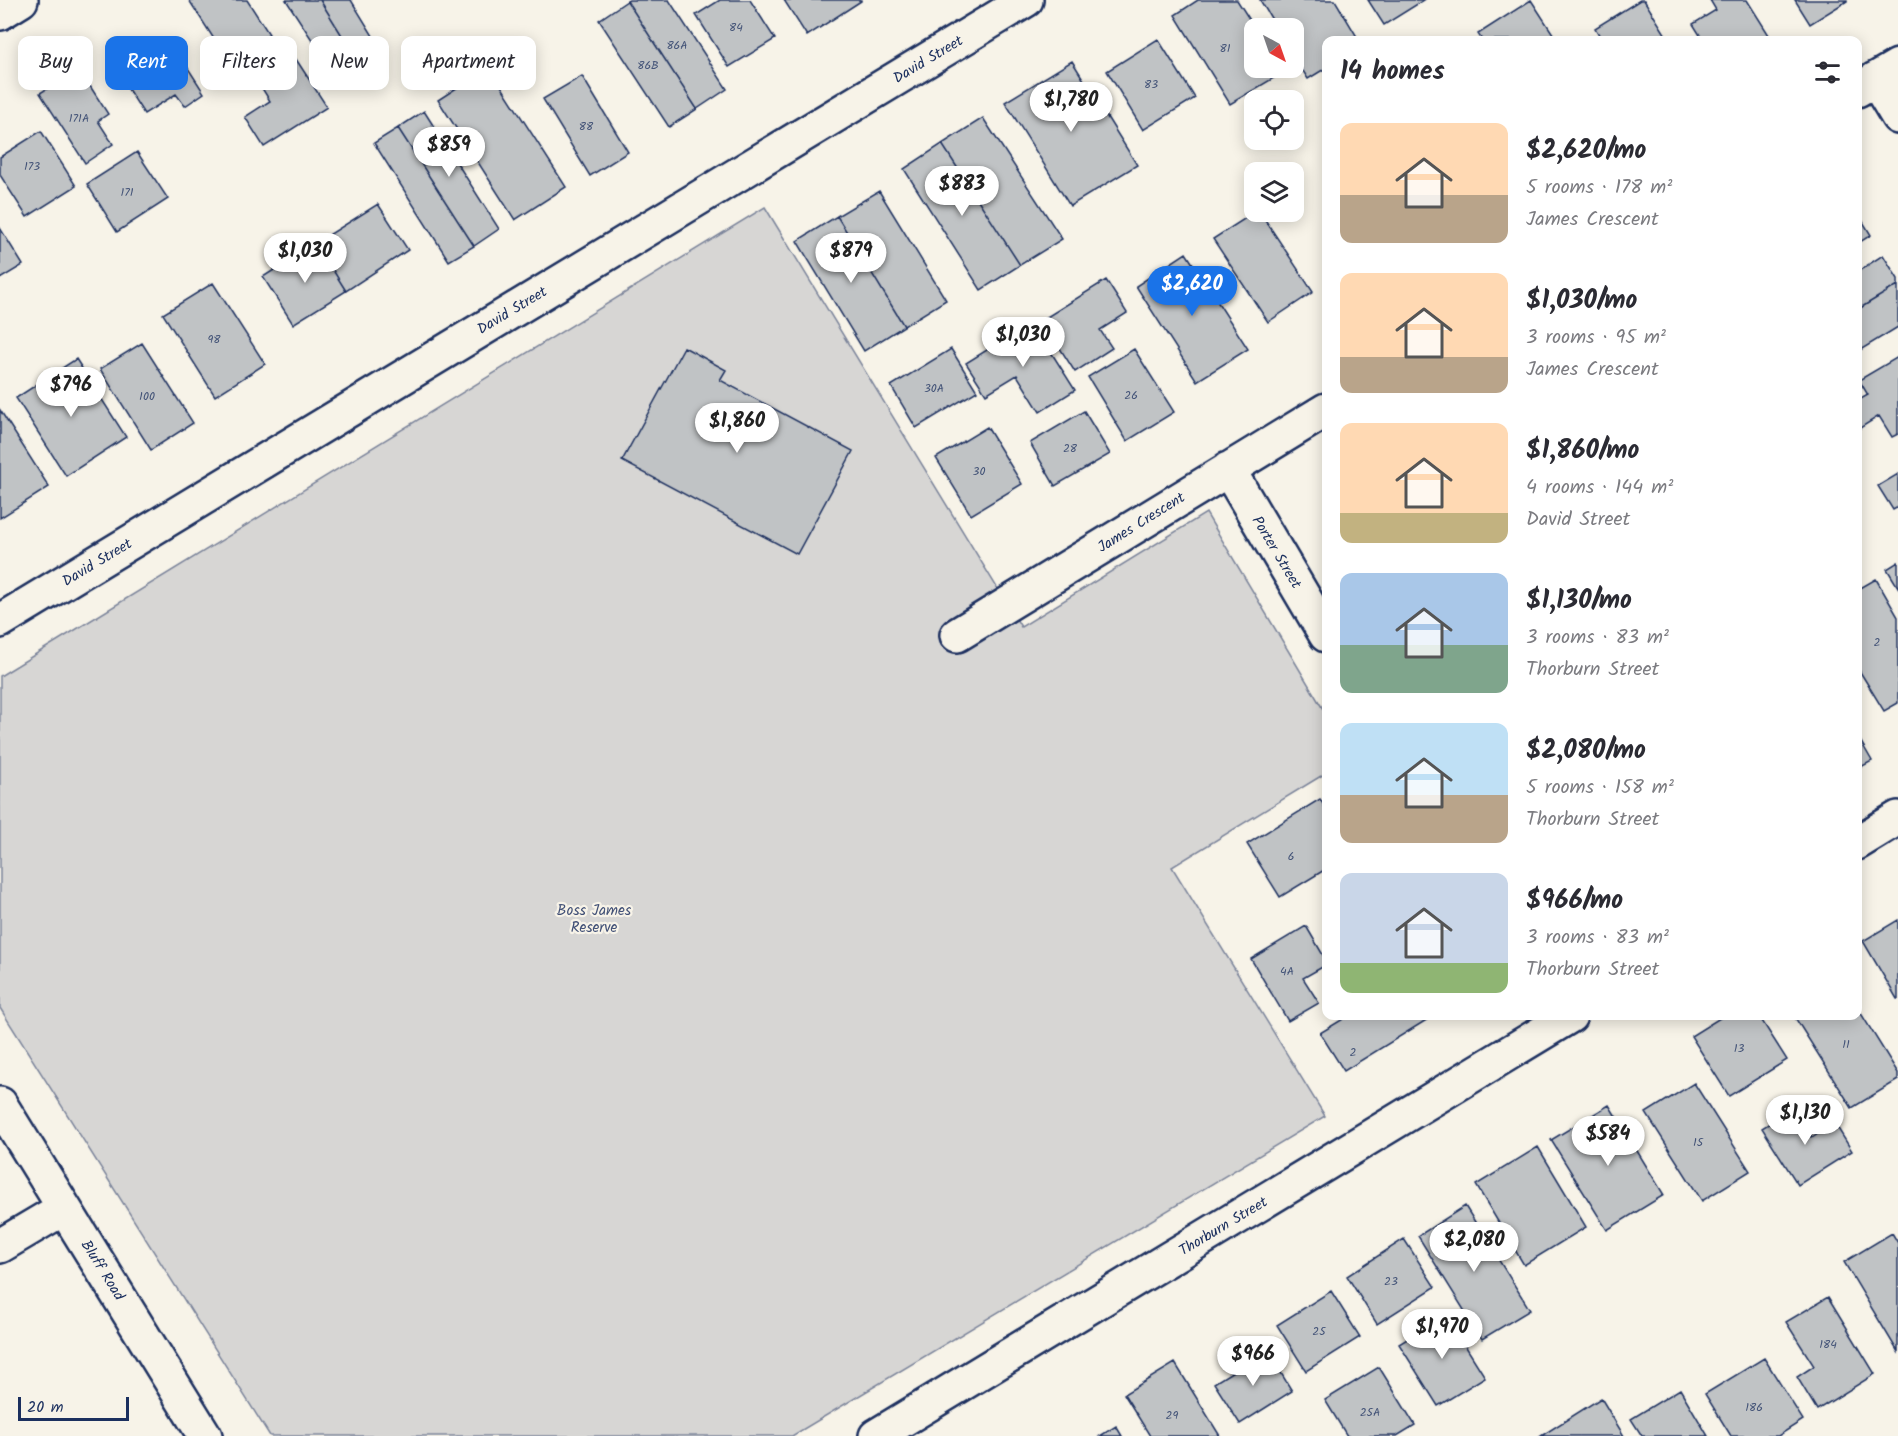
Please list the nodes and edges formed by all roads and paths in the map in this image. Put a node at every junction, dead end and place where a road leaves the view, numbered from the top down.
1 (21, 0) edge
2 (1026, 0) edge
3 (0, 13) edge
4 (1877, 78) edge
5 (1898, 117) edge
6 (1322, 412) edge
7 (1228, 469) junction
8 (0, 621) edge
9 (1322, 629) edge
10 (957, 635) dead end
11 (1898, 818) edge
12 (1862, 840) edge
13 (1556, 1020) edge
14 (0, 1104) edge
15 (64, 1208) junction
16 (0, 1246) edge
17 (205, 1436) edge
18 (876, 1436) edge

1 - 3 street
2 - 8 street, David Street
4 - 5 street
6 - 7 street, James Crescent
7 - 9 street, Porter Street
7 - 10 street, James Crescent
11 - 12 street
13 - 18 street, Thorburn Street
14 - 15 street, Bluff Road
15 - 16 street
15 - 17 street, Bluff Road

